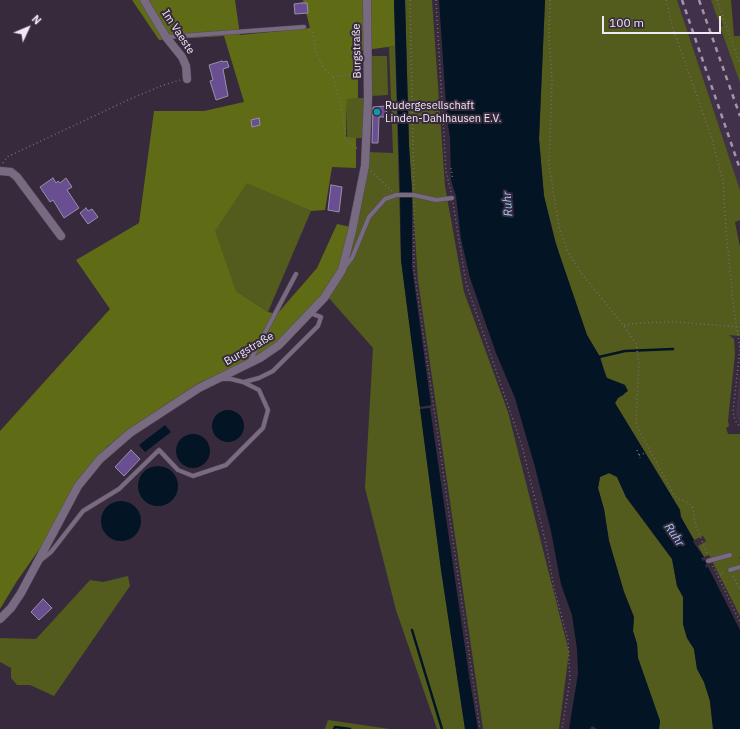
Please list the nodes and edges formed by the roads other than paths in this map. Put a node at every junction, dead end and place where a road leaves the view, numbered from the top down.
1 (144, 0) edge
2 (367, 0) edge
3 (304, 27) dead end
4 (166, 38) junction
5 (187, 79) road end
6 (2, 171) edge
7 (452, 198) road end
8 (61, 236) dead end
9 (342, 270) junction
10 (296, 274) dead end
11 (310, 314) junction
12 (249, 363) junction
13 (218, 379) junction
14 (243, 382) junction
15 (730, 555) dead end
16 (709, 561) road end
17 (36, 564) junction
18 (740, 567) edge
19 (730, 570) road end
20 (0, 619) edge

1 - 4 street, Im Vaeste
2 - 9 street, Burgstraße
3 - 4 lane
4 - 5 street, Im Vaeste
6 - 8 street
7 - 9 lane
9 - 11 street, Burgstraße
10 - 12 lane
11 - 12 street, Burgstraße
11 - 14 lane
12 - 13 street, Burgstraße
13 - 14 lane
13 - 17 street, Burgstraße
14 - 17 lane
15 - 16 lane
17 - 20 street, Burgstraße
18 - 19 lane

